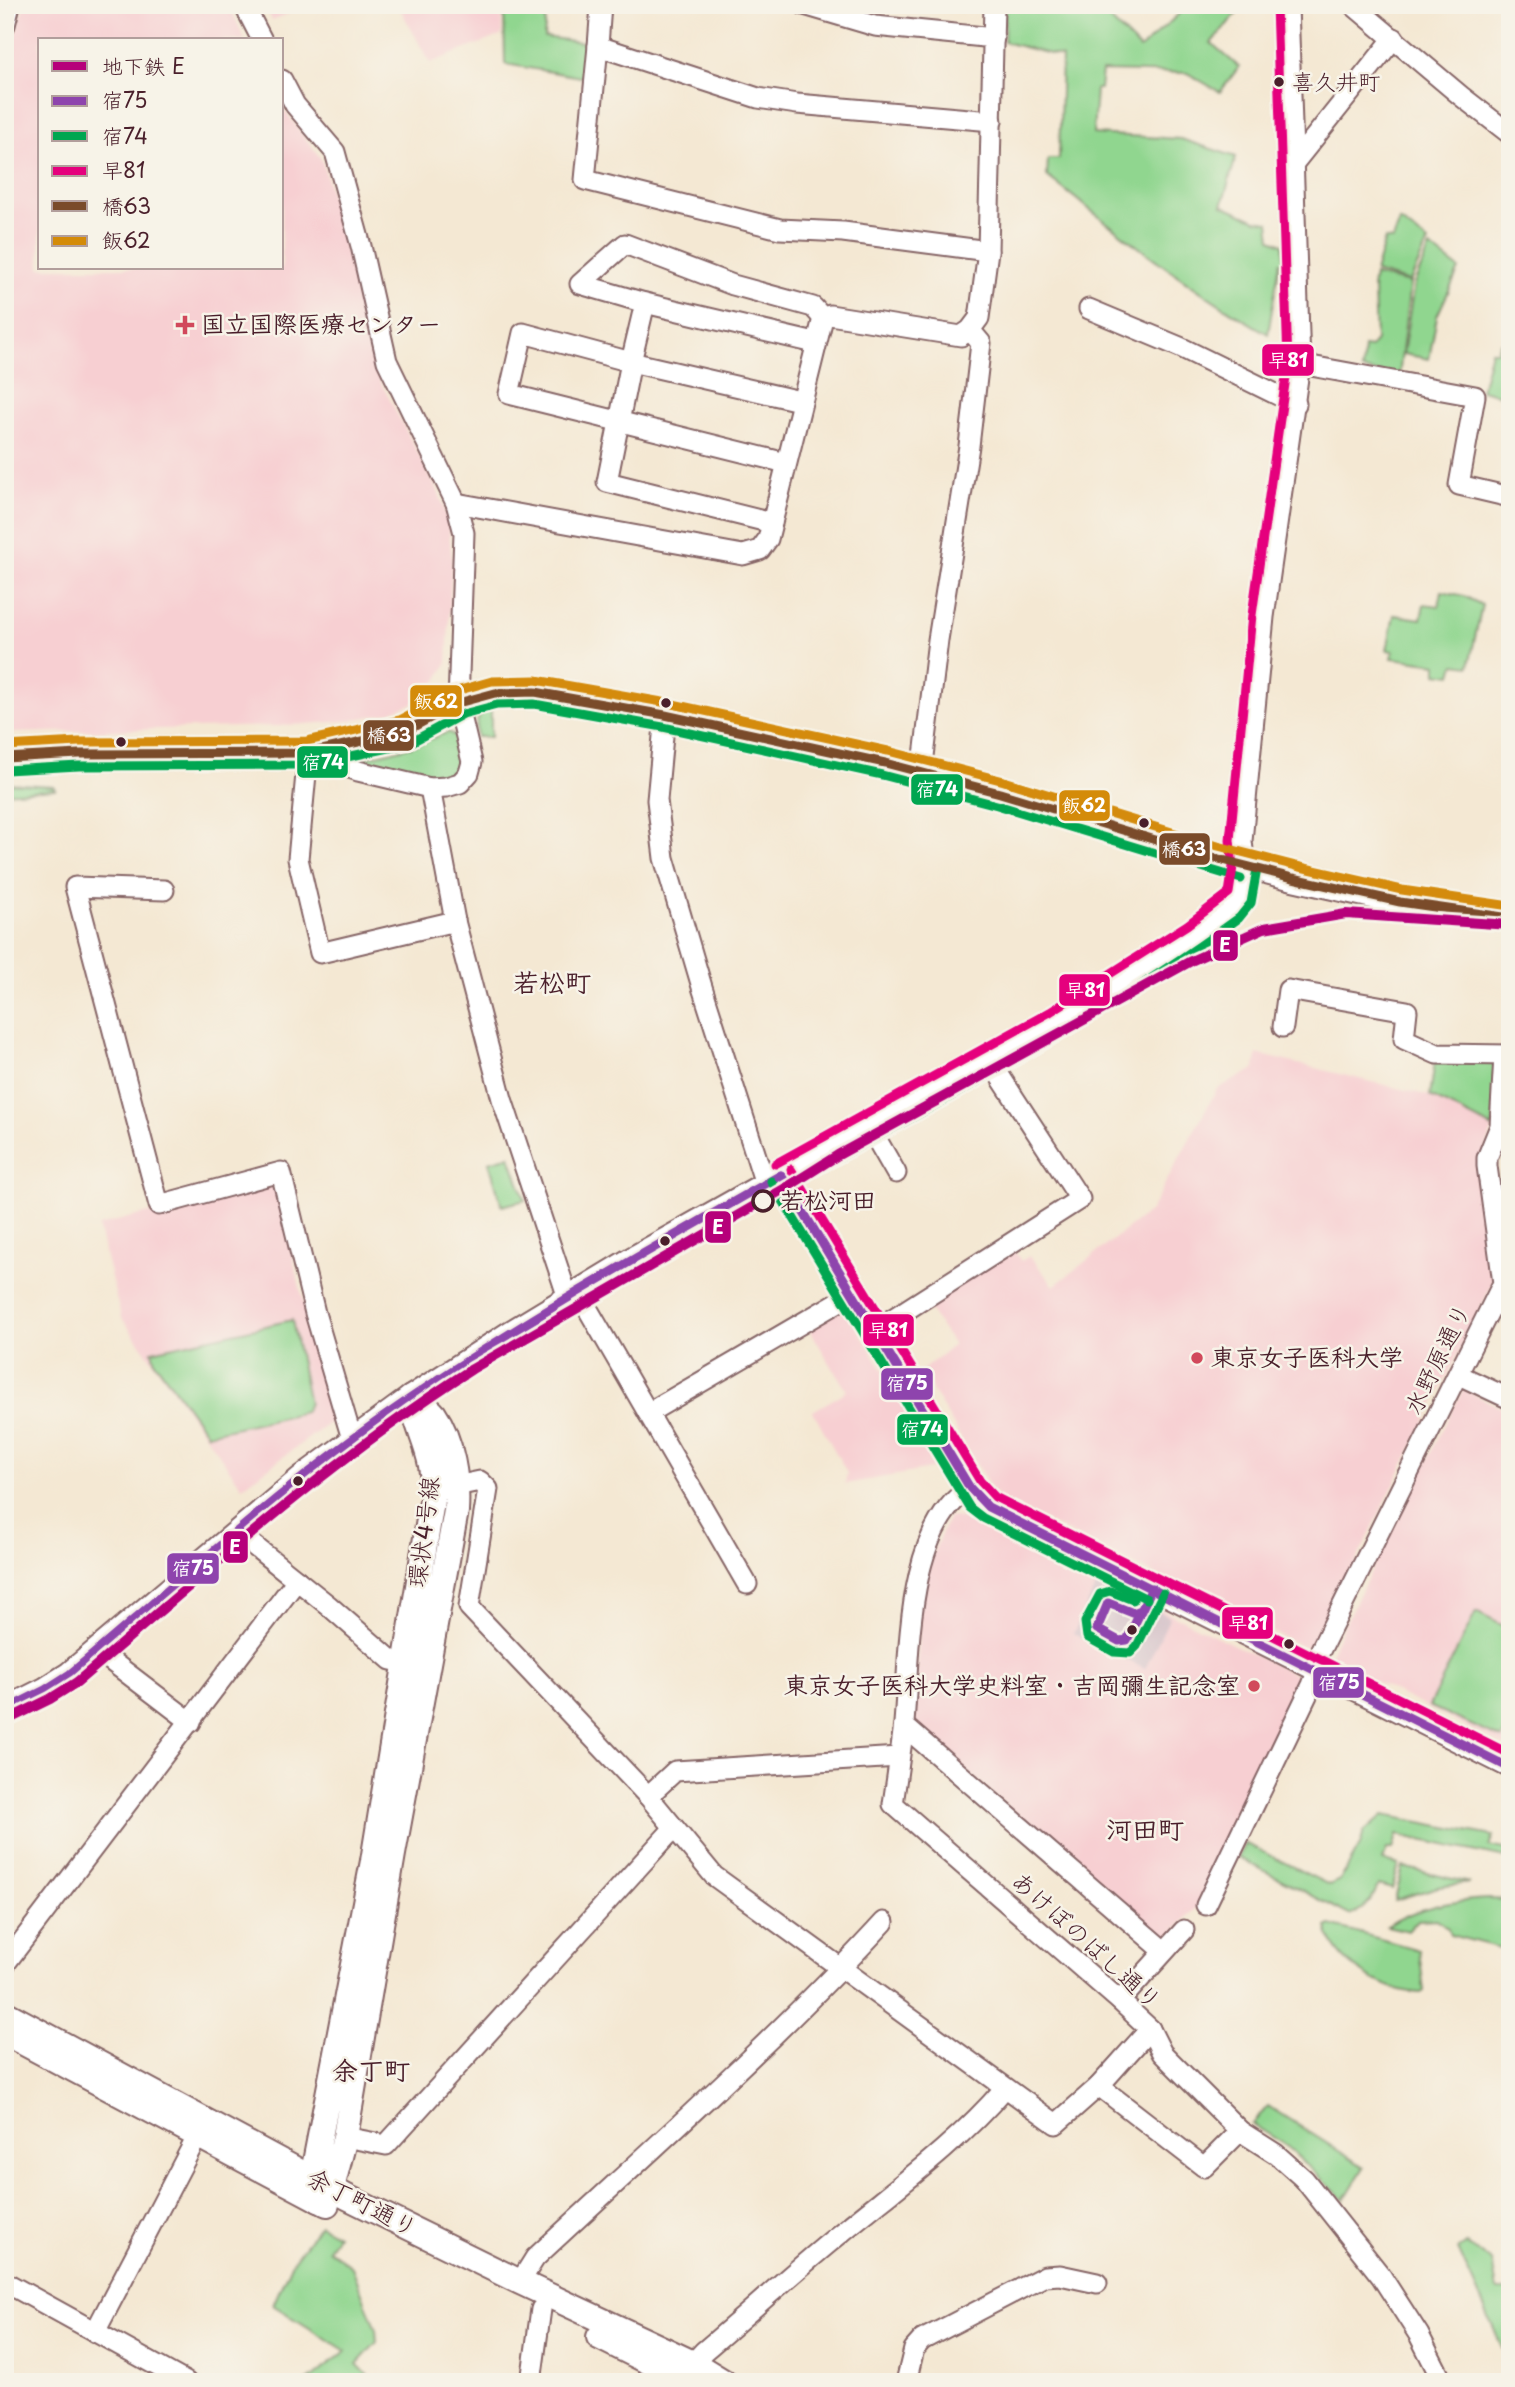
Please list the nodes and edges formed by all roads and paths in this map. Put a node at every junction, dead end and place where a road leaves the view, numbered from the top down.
1 (10, 5) edge
2 (244, 5) edge
3 (601, 5) edge
4 (804, 5) edge
5 (994, 5) edge
6 (1288, 5) edge
7 (1353, 5) edge
8 (1375, 12) edge
9 (5, 25) edge
10 (261, 38) edge
11 (994, 38) junction
12 (1394, 38) junction
13 (598, 46) junction
14 (284, 84) edge
15 (992, 121) junction
16 (1510, 134) edge
17 (1294, 163) junction
18 (988, 251) junction
19 (645, 303) junction
20 (1089, 309) dead end
21 (823, 318) junction
22 (970, 330) junction
23 (815, 343) junction
24 (631, 362) junction
25 (1300, 364) junction
26 (800, 401) junction
27 (1296, 404) junction
28 (619, 423) junction
29 (786, 463) junction
30 (1510, 497) edge
31 (456, 503) junction
32 (772, 523) junction
33 (458, 703) junction
34 (665, 715) junction
35 (308, 753) junction
36 (5, 758) edge
37 (922, 773) junction
38 (430, 788) junction
39 (1245, 867) junction
40 (164, 890) dead end
41 (1510, 918) edge
42 (455, 921) junction
43 (1283, 1027) dead end
44 (1507, 1055) edge
45 (990, 1061) junction
46 (869, 1126) junction
47 (1505, 1128) edge
48 (896, 1173) dead end
49 (773, 1179) junction
50 (852, 1294) junction
51 (573, 1295) junction
52 (875, 1330) junction
53 (1459, 1375) junction
54 (411, 1398) junction
55 (1510, 1399) edge
56 (649, 1413) junction
57 (352, 1439) junction
58 (456, 1486) junction
59 (970, 1488) junction
60 (238, 1533) junction
61 (297, 1580) junction
62 (747, 1584) dead end
63 (98, 1651) junction
64 (407, 1663) junction
65 (1318, 1670) junction
66 (5, 1710) edge
67 (191, 1722) junction
68 (904, 1726) junction
69 (899, 1757) junction
70 (1510, 1768) edge
71 (648, 1797) junction
72 (674, 1828) junction
73 (1206, 1905) dead end
74 (884, 1922) dead end
75 (1184, 1930) dead end
76 (1164, 1951) junction
77 (5, 1964) edge
78 (842, 1968) junction
79 (1120, 2001) junction
80 (5, 2013) edge
81 (1150, 2029) junction
82 (5, 2033) edge
83 (1099, 2085) junction
84 (1004, 2089) junction
85 (1240, 2131) junction
86 (197, 2137) junction
87 (345, 2137) junction
88 (321, 2188) junction
89 (520, 2282) junction
90 (5, 2283) edge
91 (1097, 2283) dead end
92 (541, 2309) junction
93 (96, 2332) junction
94 (691, 2373) edge
95 (186, 2382) edge
96 (531, 2382) edge
97 (724, 2382) edge
98 (906, 2382) edge
99 (1443, 2382) edge

1 - 9 street
2 - 10 street
3 - 13 street
4 - 11 street
5 - 11 street
6 - 17 street
7 - 8 street
8 - 12 street
11 - 15 street
12 - 16 street
12 - 17 street
13 - 15 street
13 - 18 street
14 - 31 street
15 - 18 street
17 - 25 street
18 - 22 street
19 - 21 street
19 - 23 street
19 - 24 street
20 - 27 street
21 - 22 street
21 - 23 street
22 - 37 street
23 - 26 street
24 - 26 street
24 - 28 street
24 - 28 street
25 - 27 street
25 - 30 street
26 - 29 street
27 - 39 street
28 - 29 street
28 - 32 street
29 - 32 street
31 - 32 street
31 - 33 street
33 - 34 main road
33 - 35 main road
33 - 38 street
34 - 37 main road
34 - 49 street
35 - 36 main road
35 - 38 street
35 - 42 street
37 - 39 main road
38 - 42 street
39 - 41 main road
39 - 45 main road
40 - 57 street
42 - 51 street
43 - 44 street
44 - 47 street, 水野原通り
45 - 46 main road
45 - 52 street
46 - 48 street
46 - 49 main road
47 - 53 street, 水野原通り
49 - 50 street
49 - 51 main road
50 - 52 street
50 - 56 street
51 - 54 main road
51 - 56 street
52 - 59 street
53 - 55 street
53 - 65 street, 水野原通り
54 - 57 main road
54 - 58 main road, 環状4号線
54 - 64 main road, 環状4号線
56 - 62 street
57 - 60 main road
58 - 71 street
58 - 87 main road, 環状4号線
59 - 65 street
59 - 68 street, あけぼのばし通り
60 - 61 street
60 - 63 main road
61 - 64 street
61 - 67 street
63 - 66 main road
63 - 67 street
64 - 88 main road, 環状4号線
65 - 70 street
65 - 73 street, 水野原通り
67 - 77 street
68 - 69 street, あけぼのばし通り
68 - 76 street
69 - 71 street
69 - 79 street, あけぼのばし通り
71 - 72 street
72 - 78 street
72 - 87 street
74 - 78 street
75 - 76 street
76 - 79 street
78 - 84 street
78 - 89 street
79 - 81 street, あけぼのばし通り
80 - 88 main road, 余丁町通り
81 - 83 street
81 - 85 street, あけぼのばし通り
82 - 86 main road, 余丁町通り
83 - 84 street
83 - 85 street
84 - 94 street
85 - 99 street, あけぼのばし通り
86 - 88 main road, 余丁町通り
86 - 93 street
87 - 88 main road, 環状4号線
88 - 89 main road, 余丁町通り
88 - 92 main road, 余丁町通り
89 - 94 main road, 余丁町通り
90 - 93 street
91 - 98 street
92 - 94 main road, 余丁町通り
92 - 96 street
93 - 95 street
94 - 97 main road, 余丁町通り

